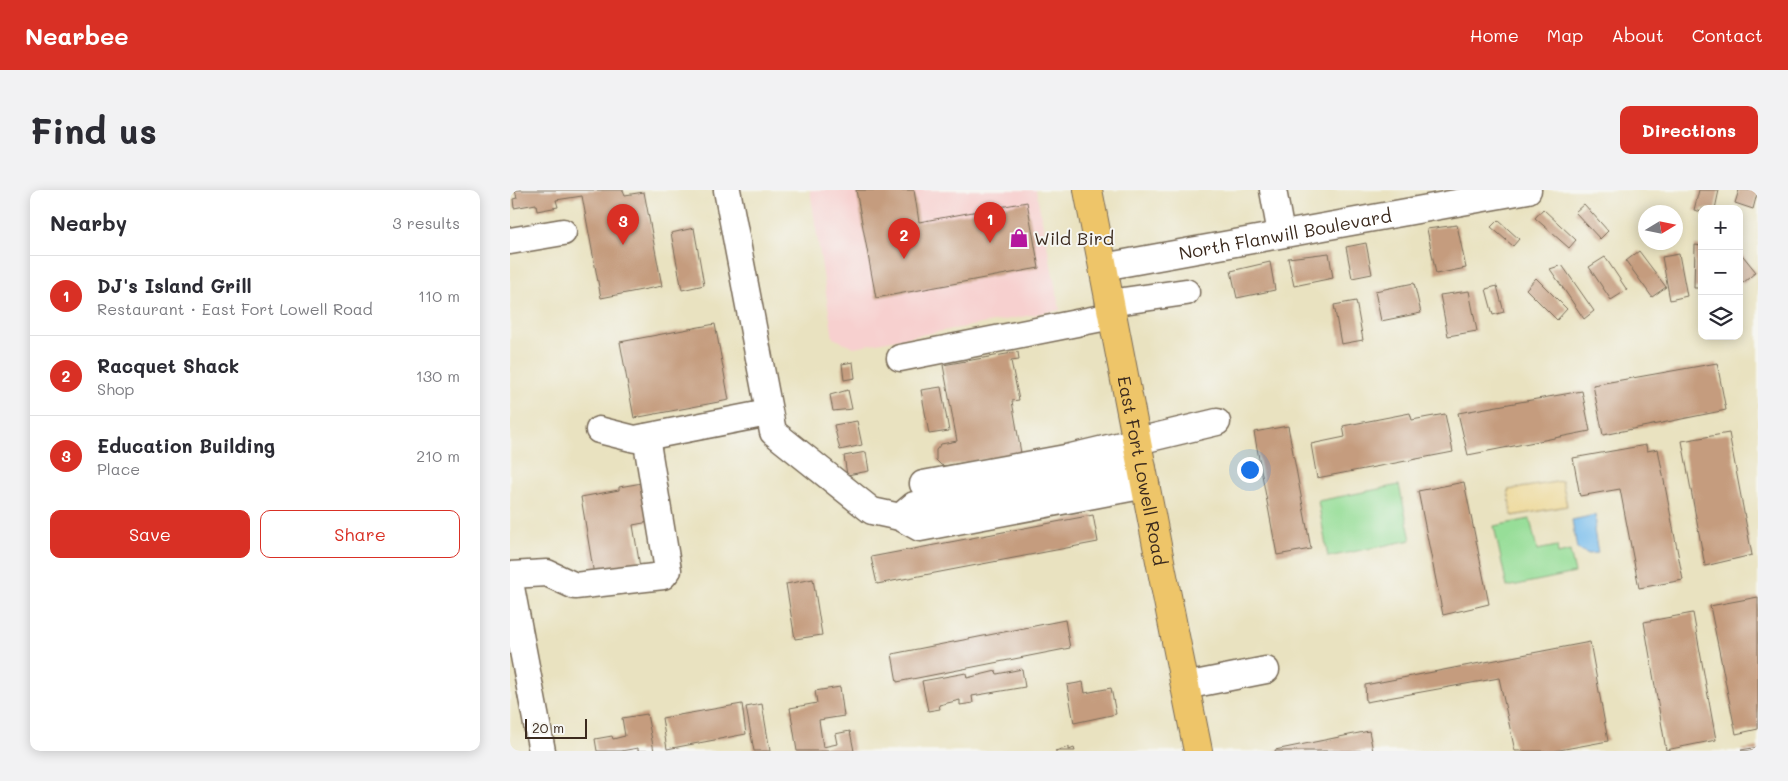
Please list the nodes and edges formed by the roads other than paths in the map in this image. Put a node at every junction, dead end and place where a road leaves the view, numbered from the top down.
1 (727, 190) edge
2 (1088, 190) edge
3 (1272, 190) edge
4 (1528, 190) edge
5 (563, 232) dead end
6 (1281, 234) junction
7 (510, 241) edge
8 (1103, 267) junction
9 (1186, 292) dead end
10 (1110, 309) junction
11 (900, 358) dead end
12 (768, 413) junction
13 (1217, 422) dead end
14 (598, 430) dead end
15 (646, 437) junction
16 (1137, 440) junction
17 (1144, 476) junction
18 (923, 484) dead end
19 (510, 575) edge
20 (510, 583) edge
21 (514, 626) edge
22 (1266, 670) dead end
23 (1185, 686) junction
24 (542, 751) edge
25 (1198, 751) edge

1 - 12 street
2 - 8 main road, East Fort Lowell Road
3 - 6 street
4 - 6 street, North Flanwill Boulevard
5 - 7 street
6 - 8 street, North Flanwill Boulevard
8 - 10 main road, East Fort Lowell Road
9 - 10 street
10 - 11 street
10 - 16 main road, East Fort Lowell Road
12 - 15 street
12 - 17 street
13 - 16 street
14 - 15 street
15 - 19 street
16 - 17 main road, East Fort Lowell Road
16 - 18 street
17 - 23 main road, East Fort Lowell Road
20 - 21 street
21 - 24 street
22 - 23 street
23 - 25 main road, East Fort Lowell Road

